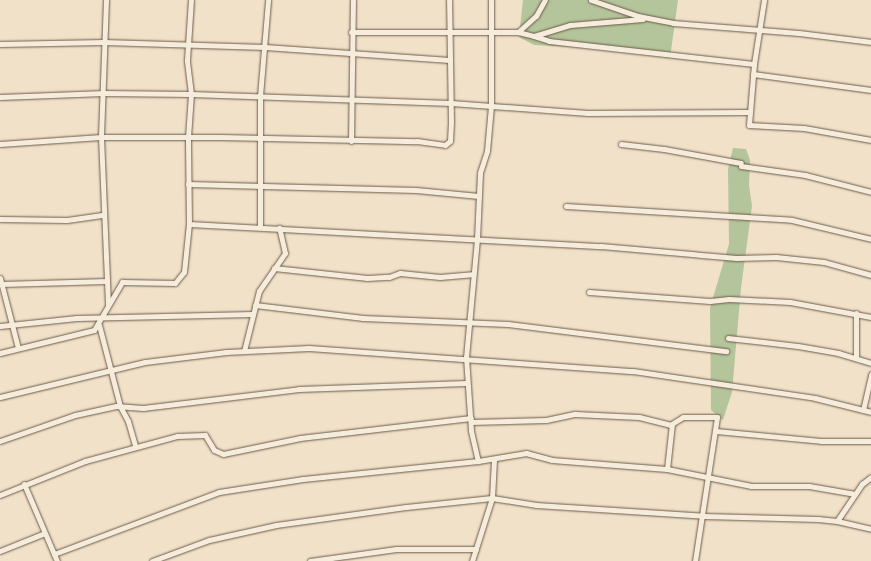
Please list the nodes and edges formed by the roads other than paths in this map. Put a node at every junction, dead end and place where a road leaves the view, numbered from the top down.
1 (106, 0) edge
2 (191, 0) edge
3 (268, 0) edge
4 (353, 0) edge
5 (449, 0) edge
6 (491, 0) edge
7 (545, 0) edge
8 (592, 0) edge
9 (764, 0) edge
10 (651, 18) junction
11 (759, 30) junction
12 (351, 32) junction
13 (518, 32) junction
14 (450, 33) junction
15 (492, 33) junction
16 (534, 36) junction
17 (104, 42) junction
18 (871, 42) edge
19 (0, 44) edge
20 (188, 45) junction
21 (265, 47) junction
22 (352, 54) junction
23 (450, 60) junction
24 (754, 64) junction
25 (753, 74) junction
26 (871, 90) edge
27 (104, 93) junction
28 (191, 94) junction
29 (260, 96) junction
30 (0, 97) edge
31 (353, 101) junction
32 (451, 103) junction
33 (491, 106) junction
34 (749, 112) junction
35 (101, 137) junction
36 (188, 137) junction
37 (259, 139) junction
38 (871, 140) edge
39 (351, 141) junction
40 (0, 144) edge
41 (621, 144) dead end
42 (188, 184) junction
43 (260, 186) junction
44 (871, 192) edge
45 (479, 196) junction
46 (566, 206) dead end
47 (104, 215) junction
48 (0, 219) edge
49 (189, 224) junction
50 (260, 227) junction
51 (279, 228) junction
52 (477, 239) junction
53 (871, 239) edge
54 (274, 268) junction
55 (472, 274) junction
56 (871, 275) edge
57 (0, 278) edge
58 (107, 281) junction
59 (1, 284) junction
60 (589, 292) dead end
61 (255, 305) junction
62 (108, 307) junction
63 (856, 313) junction
64 (254, 314) junction
65 (871, 317) edge
66 (102, 318) junction
67 (469, 321) junction
68 (99, 325) junction
69 (0, 326) edge
70 (14, 326) junction
71 (728, 338) dead end
72 (18, 348) junction
73 (244, 350) junction
74 (726, 351) dead end
75 (0, 353) edge
76 (466, 357) junction
77 (856, 358) junction
78 (871, 363) edge
79 (110, 371) junction
80 (871, 374) edge
81 (466, 383) junction
82 (0, 397) edge
83 (120, 406) junction
84 (863, 410) junction
85 (871, 412) edge
86 (471, 420) junction
87 (672, 424) junction
88 (716, 431) junction
89 (0, 441) edge
90 (871, 441) edge
91 (135, 446) junction
92 (494, 459) junction
93 (478, 461) junction
94 (667, 469) junction
95 (709, 477) junction
96 (871, 477) edge
97 (24, 484) junction
98 (855, 494) junction
99 (0, 495) edge
100 (492, 498) junction
101 (704, 516) junction
102 (837, 521) junction
103 (871, 529) edge
104 (45, 533) junction
105 (476, 549) junction
106 (0, 551) edge
107 (54, 554) junction
108 (57, 561) edge
109 (152, 561) edge
110 (310, 561) edge
111 (472, 561) edge
112 (695, 561) edge

1 - 17 street
2 - 20 street
3 - 21 street
4 - 12 street
5 - 14 street
6 - 15 street
7 - 13 street
8 - 10 street
9 - 11 street
10 - 11 street
10 - 16 street
11 - 18 street
11 - 24 street
12 - 14 street
12 - 22 street
13 - 15 street
13 - 16 street
14 - 15 street
14 - 23 street
15 - 33 street
16 - 24 street
17 - 19 street
17 - 20 street
17 - 27 street
20 - 21 street
20 - 28 street
21 - 22 street
21 - 29 street
22 - 23 street
22 - 31 street
23 - 32 street
24 - 25 street
25 - 26 street
25 - 34 street
27 - 28 street
27 - 30 street
27 - 35 street
28 - 29 street
28 - 36 street
29 - 31 street
29 - 37 street
31 - 32 street
31 - 39 street
32 - 33 street
32 - 39 street
33 - 34 street
33 - 45 street
34 - 38 street
35 - 36 street
35 - 40 street
35 - 47 street
36 - 37 street
36 - 42 street
37 - 39 street
37 - 43 street
41 - 44 street
42 - 43 street
42 - 49 street
43 - 45 street
43 - 50 street
45 - 52 street
46 - 53 street
47 - 48 street
47 - 58 street
49 - 50 street
49 - 62 street
50 - 51 street
51 - 52 street
51 - 54 street
52 - 55 street
52 - 56 street
54 - 55 street
54 - 61 street
55 - 67 street
57 - 59 street
58 - 59 street
58 - 62 street
59 - 70 street
60 - 63 street
61 - 64 street
61 - 67 street
62 - 66 street
63 - 65 street
63 - 77 street
64 - 66 street
64 - 73 street
66 - 68 street
66 - 70 street
67 - 74 street
67 - 76 street
68 - 72 street
68 - 79 street
69 - 70 street
70 - 72 street
71 - 77 street
72 - 75 street
73 - 76 street
73 - 79 street
76 - 81 street
76 - 84 street
77 - 78 street
79 - 82 street
79 - 83 street
80 - 84 street
81 - 83 street
81 - 86 street
83 - 89 street
83 - 91 street
84 - 85 street
86 - 87 street
86 - 91 street
86 - 93 street
87 - 88 street
87 - 94 street
88 - 90 street
88 - 95 street
91 - 97 street
92 - 93 street
92 - 94 street
92 - 100 street
93 - 107 street
94 - 95 street
95 - 98 street
95 - 101 street
96 - 98 street
97 - 99 street
97 - 104 street
98 - 102 street
100 - 101 street
100 - 105 street
100 - 109 street
101 - 102 street
101 - 112 street
102 - 103 street
104 - 106 street
104 - 107 street
105 - 110 street
105 - 111 street
107 - 108 street

